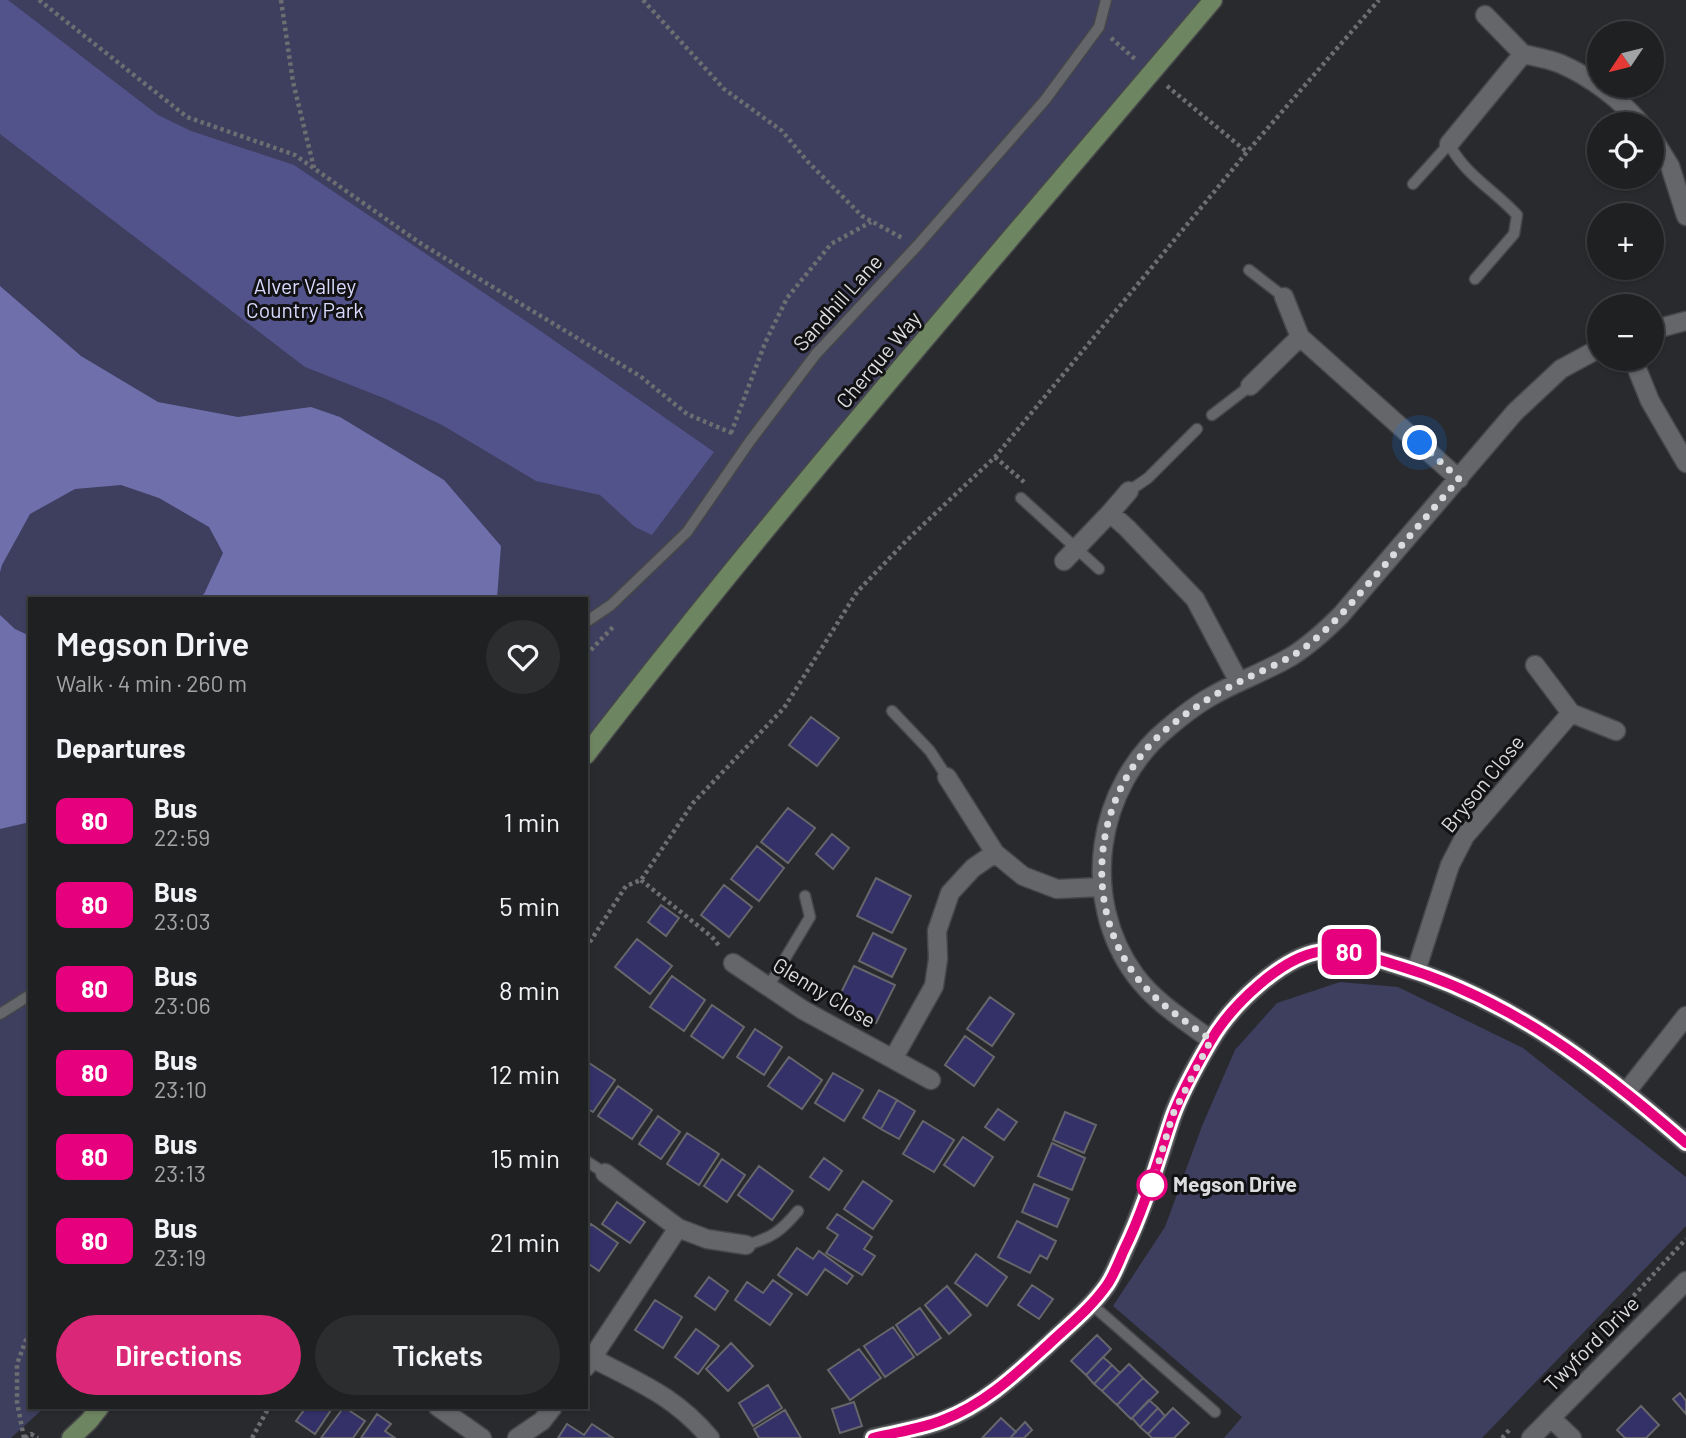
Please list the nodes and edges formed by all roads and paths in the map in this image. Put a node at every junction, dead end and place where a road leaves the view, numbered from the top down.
1 (39, 0) edge
2 (281, 0) edge
3 (643, 0) edge
4 (1106, 0) edge
5 (1213, 0) edge
6 (1379, 0) edge
7 (1485, 15) dead end
8 (1099, 27) junction
9 (1523, 54) junction
10 (1151, 73) junction
11 (1631, 112) edge
12 (1449, 144) junction
13 (1247, 152) junction
14 (1664, 156) edge
15 (315, 169) junction
16 (1413, 184) dead end
17 (1686, 216) edge
18 (871, 221) junction
19 (917, 246) junction
20 (1249, 270) dead end
21 (1475, 279) dead end
22 (1284, 297) joint
23 (1686, 321) edge
24 (1664, 327) edge
25 (1300, 337) junction
26 (1587, 355) edge
27 (1638, 371) edge
28 (1250, 386) joint
29 (1212, 415) dead end
30 (1197, 429) dead end
31 (731, 433) junction
32 (750, 441) junction
33 (1686, 463) edge
34 (1459, 479) junction
35 (1129, 491) joint
36 (1021, 498) dead end
37 (1110, 513) junction
38 (1070, 554) junction
39 (1099, 569) dead end
40 (588, 621) edge
41 (1535, 665) dead end
42 (1240, 682) junction
43 (892, 711) dead end
44 (1571, 713) junction
45 (1616, 731) dead end
46 (588, 752) edge
47 (947, 777) joint
48 (995, 853) junction
49 (641, 880) junction
50 (1101, 887) junction
51 (805, 896) dead end
52 (588, 945) edge
53 (733, 964) joint
54 (1416, 971) junction
55 (768, 987) junction
56 (28, 996) edge
57 (0, 1014) edge
58 (1686, 1016) edge
59 (1211, 1040) junction
60 (893, 1059) junction
61 (931, 1080) dead end
62 (1627, 1091) junction
63 (1686, 1143) edge
64 (588, 1162) edge
65 (605, 1173) joint
66 (798, 1210) dead end
67 (678, 1228) junction
68 (1686, 1239) edge
69 (746, 1245) joint
70 (1686, 1281) edge
71 (1091, 1304) junction
72 (28, 1334) edge
73 (590, 1363) edge
74 (1560, 1376) dead end
75 (268, 1409) edge
76 (441, 1409) edge
77 (551, 1409) edge
78 (1215, 1412) dead end
79 (1551, 1418) junction
80 (1518, 1421) dead end
81 (91, 1422) edge
82 (921, 1433) edge
83 (25, 1438) edge
84 (38, 1438) edge
85 (71, 1438) edge
86 (252, 1438) edge
87 (482, 1438) edge
88 (517, 1438) edge
89 (710, 1438) edge
90 (873, 1438) edge
91 (1502, 1438) edge
92 (1531, 1438) edge
93 (1572, 1438) edge

1 - 15 path
2 - 15 path
3 - 18 path
4 - 8 lane, Sandhill Lane
5 - 10 street, Cherque Way
6 - 13 path
7 - 9 street
8 - 10 path
8 - 19 lane, Sandhill Lane
9 - 11 street
9 - 12 street
10 - 13 path
10 - 46 street, Cherque Way
12 - 16 lane
12 - 21 lane
13 - 49 path
14 - 17 street
15 - 31 path
18 - 19 path
18 - 31 path
19 - 32 lane, Sandhill Lane
20 - 22 lane
22 - 25 street
23 - 24 street
25 - 28 street
25 - 34 street
26 - 34 street
27 - 33 street
28 - 29 lane
30 - 35 lane
31 - 32 path
32 - 40 lane, Sandhill Lane
34 - 42 street
35 - 37 street
36 - 38 lane
37 - 38 street
37 - 42 street
38 - 39 lane
41 - 44 street
42 - 50 street
43 - 47 lane
44 - 45 street
44 - 54 street, Bryson Close
47 - 48 street
48 - 50 street
48 - 60 street
49 - 52 path
49 - 53 path
50 - 59 street
51 - 55 lane
53 - 55 street, Glenny Close
54 - 59 street
54 - 62 street
55 - 60 street, Glenny Close
56 - 57 lane
58 - 62 street
59 - 71 street
60 - 61 street, Glenny Close
62 - 63 street
64 - 65 lane
65 - 67 street
66 - 69 lane
67 - 69 street
67 - 73 street
68 - 74 path
70 - 79 street, Twyford Drive
71 - 78 lane
71 - 82 street
72 - 83 path
73 - 89 street
75 - 86 path
76 - 87 street
77 - 88 street
79 - 92 street, Twyford Drive
79 - 93 street
80 - 91 path
81 - 85 street
82 - 90 street
83 - 84 path

